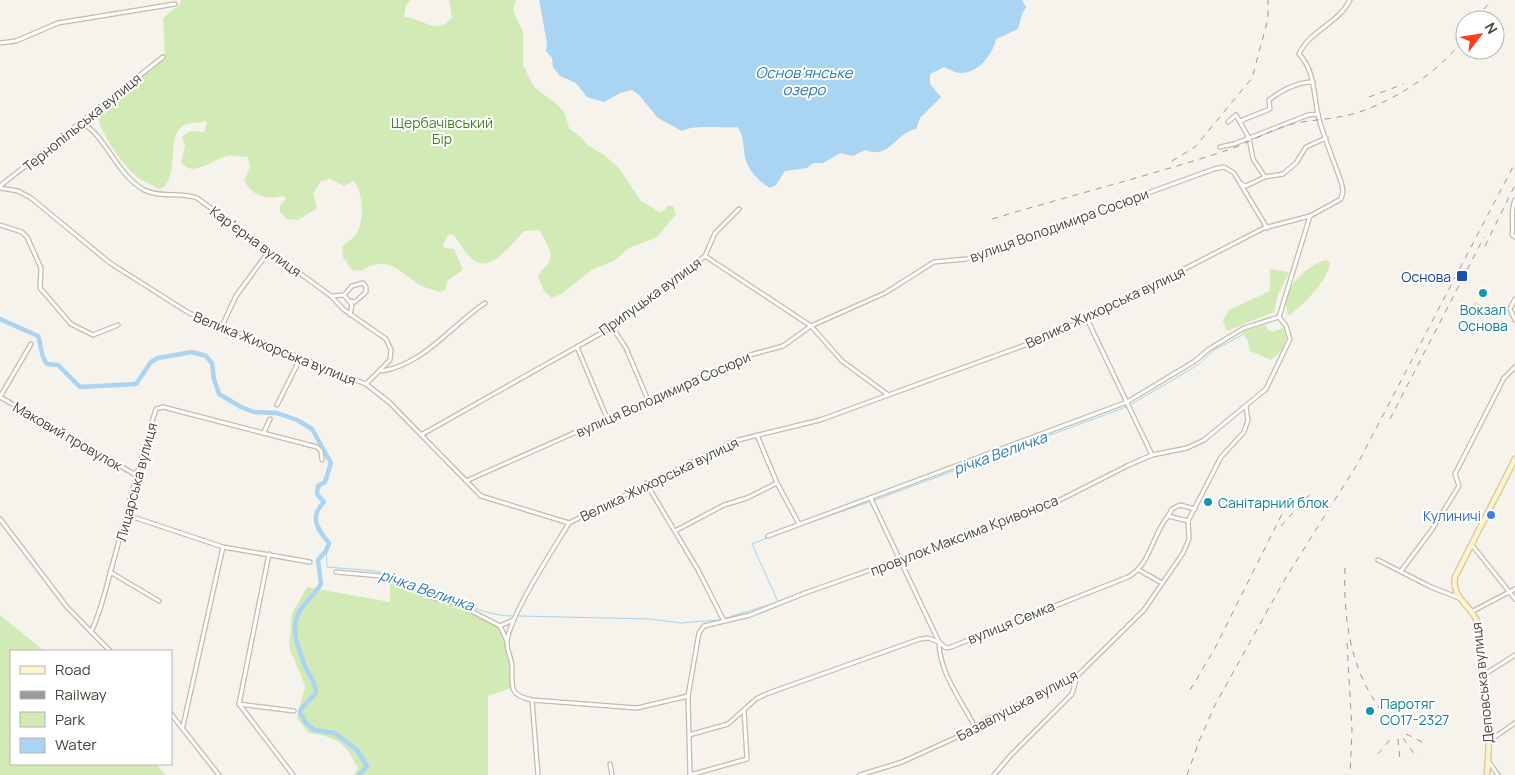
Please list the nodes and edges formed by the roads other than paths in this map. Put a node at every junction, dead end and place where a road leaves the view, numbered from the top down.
1 (1350, 0) edge
2 (175, 4) dead end
3 (0, 43) edge
4 (163, 57) dead end
5 (1314, 82) junction
6 (1318, 114) junction
7 (1240, 121) junction
8 (1228, 122) dead end
9 (82, 123) junction
10 (1249, 138) junction
11 (1326, 138) junction
12 (1220, 147) dead end
13 (1265, 177) junction
14 (1241, 184) junction
15 (0, 187) edge
16 (1515, 200) edge
17 (738, 209) dead end
18 (1310, 216) junction
19 (0, 225) edge
20 (1267, 228) junction
21 (1515, 236) edge
22 (269, 251) junction
23 (705, 256) junction
24 (344, 295) junction
25 (331, 296) junction
26 (1515, 299) edge
27 (350, 301) junction
28 (485, 303) dead end
29 (350, 315) junction
30 (1278, 317) junction
31 (1087, 319) junction
32 (1515, 320) edge
33 (118, 325) dead end
34 (222, 326) junction
35 (811, 326) junction
36 (612, 327) junction
37 (31, 344) dead end
38 (577, 347) junction
39 (300, 359) junction
40 (1515, 367) edge
41 (381, 371) junction
42 (366, 384) junction
43 (888, 394) junction
44 (0, 397) edge
45 (648, 400) junction
46 (1127, 402) junction
47 (277, 405) dead end
48 (1246, 408) junction
49 (607, 418) junction
50 (270, 419) dead end
51 (264, 432) junction
52 (422, 435) junction
53 (757, 435) junction
54 (1152, 455) junction
55 (1515, 459) edge
56 (322, 460) dead end
57 (136, 475) junction
58 (466, 481) junction
59 (646, 483) junction
60 (777, 483) junction
61 (871, 498) junction
62 (1195, 509) junction
63 (127, 515) junction
64 (1168, 516) junction
65 (0, 519) edge
66 (1188, 521) junction
67 (569, 523) junction
68 (799, 524) junction
69 (675, 531) junction
70 (768, 536) dead end
71 (1472, 545) junction
72 (223, 548) junction
73 (269, 554) junction
74 (1378, 560) dead end
75 (899, 561) junction
76 (310, 562) dead end
77 (1139, 570) junction
78 (1402, 571) junction
79 (110, 572) junction
80 (336, 572) dead end
81 (1162, 583) junction
82 (1515, 589) edge
83 (1509, 592) junction
84 (1459, 598) junction
85 (1515, 599) edge
86 (159, 601) dead end
87 (1473, 611) junction
88 (513, 620) junction
89 (724, 622) junction
90 (500, 626) junction
91 (91, 632) junction
92 (507, 641) junction
93 (939, 642) junction
94 (109, 650) edge
95 (1515, 655) edge
96 (1078, 675) junction
97 (1482, 676) junction
98 (688, 696) junction
99 (532, 700) junction
100 (239, 704) junction
101 (744, 710) junction
102 (294, 711) dead end
103 (172, 715) edge
104 (1515, 723) edge
105 (183, 726) junction
106 (975, 727) junction
107 (689, 735) junction
108 (1489, 741) junction
109 (1489, 762) junction
110 (610, 764) dead end
111 (220, 775) edge
112 (293, 775) edge
113 (538, 775) edge
114 (612, 775) edge
115 (690, 775) edge
116 (860, 775) edge
117 (994, 775) edge
118 (1487, 775) edge
119 (1498, 775) edge

1 - 5 street, Велика Жихорська вулиця
2 - 3 street
4 - 9 street, Тернопільська вулиця
5 - 6 street, Велика Жихорська вулиця
5 - 7 street
6 - 10 street
6 - 11 street, Велика Жихорська вулиця
7 - 8 street
7 - 10 street
9 - 15 street, Тернопільська вулиця
9 - 22 street, Кар’єрна вулиця
10 - 12 street
10 - 13 street
11 - 13 street
11 - 18 street, Велика Жихорська вулиця
13 - 14 street
14 - 20 street
14 - 35 street, вулиця Володимира Сосюри
15 - 34 street, Велика Жихорська вулиця
16 - 21 street
17 - 23 street
18 - 20 street, Велика Жихорська вулиця
18 - 30 street
19 - 33 street
20 - 31 street, Велика Жихорська вулиця
22 - 25 street, Кар’єрна вулиця
22 - 34 street
23 - 35 street, Прилуцька вулиця
23 - 36 street, Прилуцька вулиця
24 - 25 street
24 - 27 street
24 - 27 street
25 - 29 street, Кар’єрна вулиця
26 - 32 street
27 - 29 street
28 - 41 street
29 - 41 street, Кар’єрна вулиця
30 - 46 street
30 - 48 street, провулок Максима Кривоноса
31 - 43 street, Велика Жихорська вулиця
31 - 46 street
34 - 39 street, Велика Жихорська вулиця
35 - 43 street, Прилуцька вулиця
35 - 45 street, вулиця Володимира Сосюри
36 - 38 street, Прилуцька вулиця
36 - 45 street
37 - 44 street
38 - 49 street
38 - 52 street, Прилуцька вулиця
39 - 42 street, Велика Жихорська вулиця
39 - 47 street
40 - 78 street
41 - 42 street, Кар’єрна вулиця
42 - 52 street, Велика Жихорська вулиця
43 - 53 street, Велика Жихорська вулиця
44 - 57 street, Маковий провулок
45 - 49 street, вулиця Володимира Сосюри
46 - 54 street
46 - 61 street
48 - 54 street, провулок Максима Кривоноса
48 - 62 street
49 - 58 street, вулиця Володимира Сосюри
50 - 51 street
51 - 56 street, Лицарська вулиця
51 - 57 street, Лицарська вулиця
52 - 58 street, Велика Жихорська вулиця
53 - 59 street, Велика Жихорська вулиця
53 - 60 street
54 - 75 street, провулок Максима Кривоноса
55 - 71 main road
57 - 63 street, Лицарська вулиця
58 - 67 street, Велика Жихорська вулиця
59 - 67 street, Велика Жихорська вулиця
59 - 69 street
60 - 68 street
60 - 69 street
61 - 68 street
61 - 75 street
62 - 64 street
62 - 66 street
63 - 72 street
63 - 79 street, Лицарська вулиця
64 - 66 street
64 - 77 street
65 - 91 street
66 - 81 street, Базавлуцька вулиця
67 - 88 street
68 - 70 street
69 - 89 street
71 - 83 street
71 - 84 main road
72 - 73 street
72 - 105 street
73 - 76 street
73 - 100 street
74 - 78 street, Деповська вулиця
75 - 89 street, провулок Максима Кривоноса
75 - 93 street
77 - 81 street
77 - 93 street, вулиця Семка
78 - 84 street, Деповська вулиця
79 - 86 street
79 - 91 street, Лицарська вулиця
80 - 90 street
81 - 96 street, Базавлуцька вулиця
82 - 83 street
83 - 85 street
83 - 87 street
84 - 87 main road, Деповська вулиця
87 - 97 main road, Деповська вулиця
88 - 90 street
88 - 92 street
89 - 98 street, провулок Максима Кривоноса
90 - 92 street
91 - 94 street
92 - 99 street
93 - 101 street, вулиця Семка
93 - 106 street
95 - 97 street
96 - 106 street, Базавлуцька вулиця
96 - 117 street
97 - 108 main road, Деповська вулиця
98 - 99 street
98 - 107 street, провулок Максима Кривоноса
99 - 113 street
100 - 102 street
100 - 112 street
101 - 107 street, вулиця Семка
101 - 115 street
103 - 105 street
104 - 108 street
105 - 111 street
106 - 116 street, Базавлуцька вулиця
107 - 115 street, провулок Максима Кривоноса
108 - 109 main road, Деповська вулиця
109 - 118 main road, Деповська вулиця
109 - 119 street
110 - 114 street

